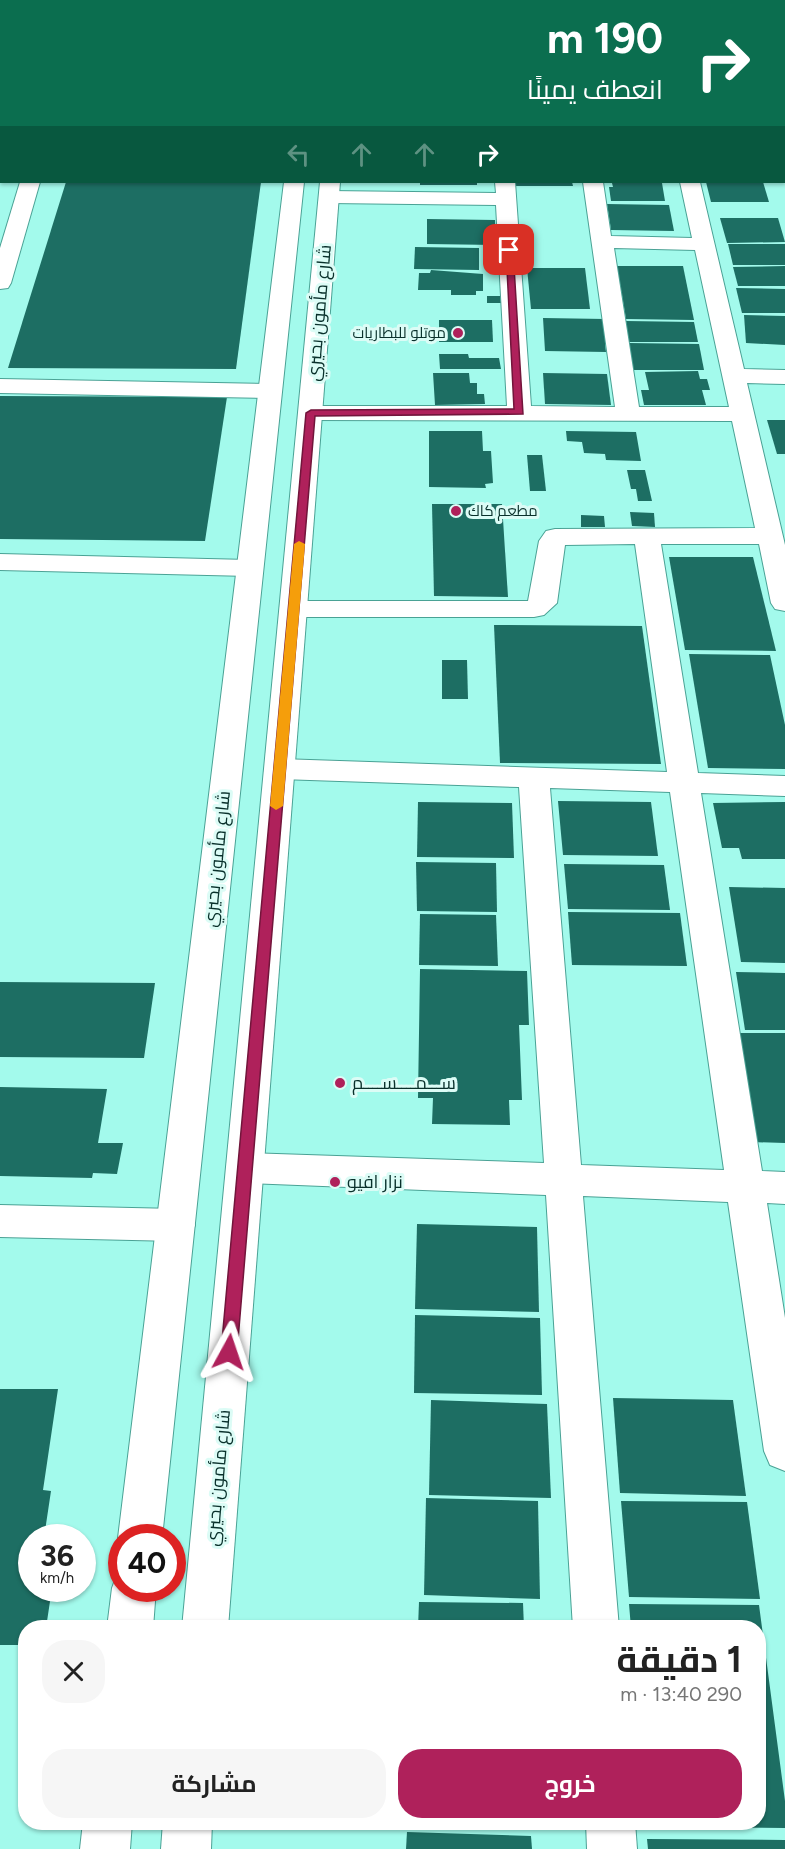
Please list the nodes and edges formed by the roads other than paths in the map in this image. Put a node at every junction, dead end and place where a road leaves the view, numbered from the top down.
1 (30, 183) edge
2 (294, 183) edge
3 (593, 183) edge
4 (690, 183) edge
5 (330, 189) edge
6 (506, 190) edge
7 (602, 242) junction
8 (704, 244) junction
9 (0, 283) edge
10 (733, 376) junction
11 (785, 376) edge
12 (0, 386) edge
13 (270, 391) junction
14 (519, 412) junction
15 (311, 413) junction
16 (628, 414) junction
17 (742, 414) junction
18 (774, 529) edge
19 (646, 536) junction
20 (0, 562) edge
21 (249, 568) junction
22 (785, 603) edge
23 (294, 609) junction
24 (280, 769) junction
25 (534, 777) junction
26 (684, 783) junction
27 (785, 786) edge
28 (245, 1168) junction
29 (563, 1180) junction
30 (745, 1186) junction
31 (785, 1188) edge
32 (0, 1221) edge
33 (176, 1225) junction
34 (785, 1451) edge
35 (142, 1524) edge
36 (133, 1602) edge
37 (131, 1620) edge
38 (206, 1620) edge
39 (595, 1620) edge
40 (107, 1830) edge
41 (187, 1830) edge
42 (611, 1830) edge
43 (105, 1849) edge
44 (186, 1849) edge
45 (612, 1849) edge

1 - 9 street
2 - 13 street, شارع مأمون بحيري
3 - 7 street
4 - 8 street
5 - 6 street
5 - 15 street, شارع مأمون بحيري
6 - 14 street
7 - 8 street
7 - 16 street
8 - 10 street
10 - 11 street
10 - 17 street
12 - 13 street
13 - 21 street, شارع مأمون بحيري
14 - 15 street
14 - 16 street
15 - 23 street, شارع مأمون بحيري
16 - 17 street
17 - 18 street
18 - 19 street
18 - 22 street
19 - 23 street
19 - 26 street
20 - 21 street
21 - 33 street, شارع مأمون بحيري
23 - 24 street, شارع مأمون بحيري
24 - 25 street
24 - 28 street, شارع مأمون بحيري
25 - 26 street
25 - 29 street
26 - 27 street
26 - 30 street
28 - 29 street
28 - 38 street, شارع مأمون بحيري
29 - 30 street
29 - 39 street
30 - 31 street
30 - 34 street
32 - 33 street
33 - 35 street, شارع مأمون بحيري
36 - 37 street
40 - 43 street
41 - 44 street
42 - 45 street

